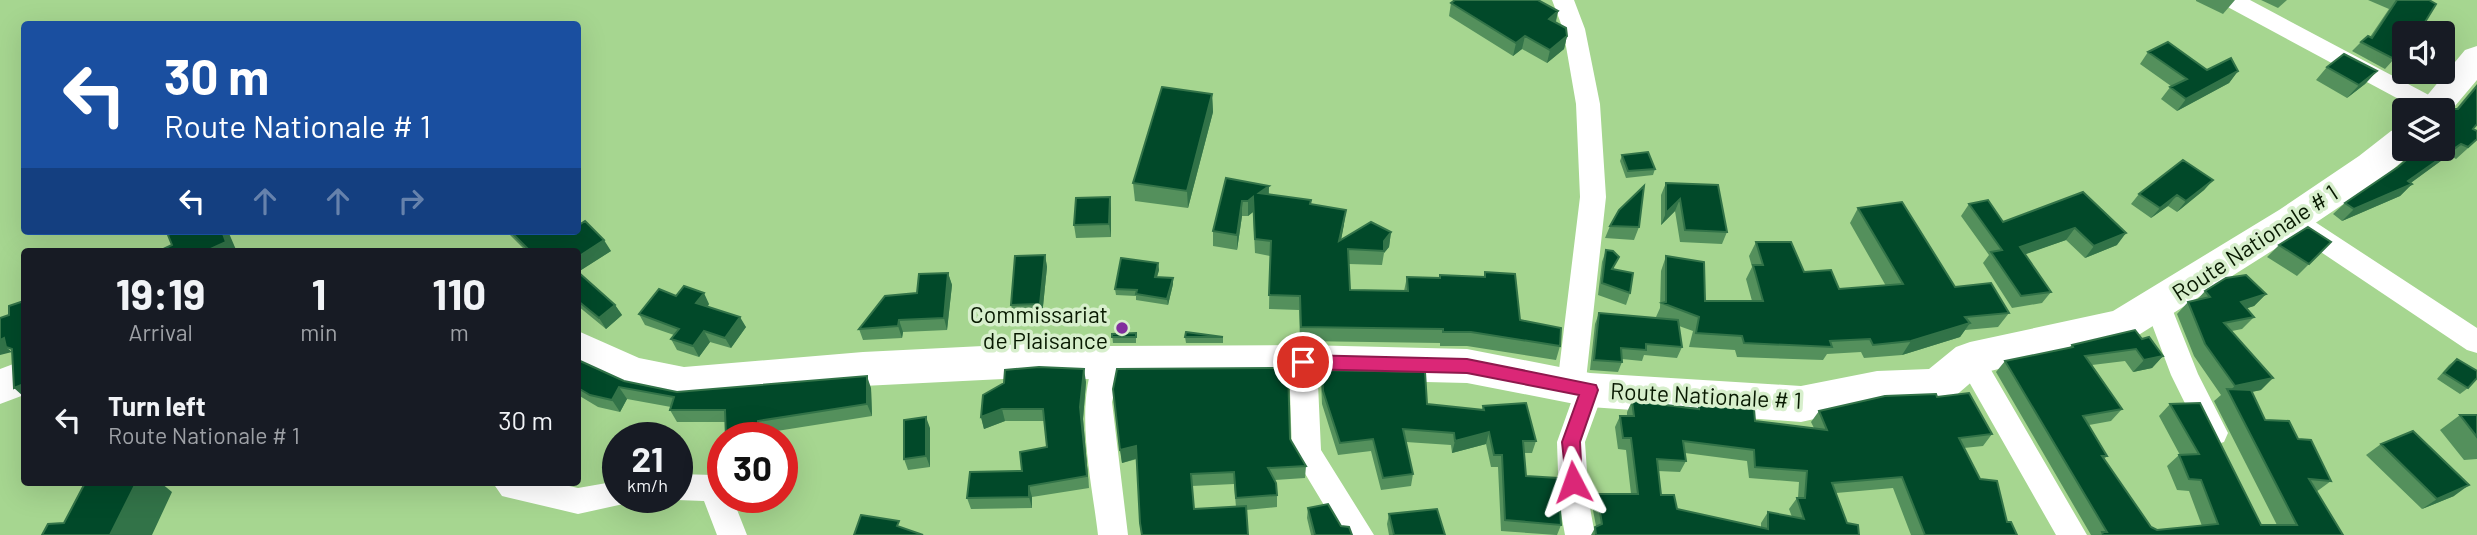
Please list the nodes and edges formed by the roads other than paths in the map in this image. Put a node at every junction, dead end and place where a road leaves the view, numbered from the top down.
1 (1563, 0) edge
2 (2232, 0) edge
3 (2477, 58) edge
4 (2413, 98) edge
5 (2442, 98) edge
6 (2392, 150) edge
7 (2292, 220) junction
8 (2158, 306) junction
9 (2477, 342) edge
10 (581, 349) edge
11 (1970, 359) junction
12 (1303, 362) junction
13 (1107, 363) junction
14 (21, 378) edge
15 (0, 387) edge
16 (1581, 388) junction
17 (2223, 452) edge
18 (511, 486) edge
19 (693, 487) edge
20 (602, 497) edge
21 (732, 535) edge
22 (1113, 535) edge
23 (1359, 535) edge
24 (1580, 535) edge
25 (2072, 535) edge

1 - 16 street
2 - 4 street
3 - 5 main road
6 - 7 main road, Route Nationale # 1
7 - 8 main road, Route Nationale # 1
7 - 9 street
8 - 11 main road, Route Nationale # 1
8 - 17 street
10 - 13 main road, Route Nationale # 1
11 - 16 main road, Route Nationale # 1
11 - 25 street
12 - 13 main road, Route Nationale # 1
12 - 16 main road, Route Nationale # 1
12 - 23 street
13 - 22 street
14 - 15 main road
16 - 24 street
18 - 20 street
19 - 21 street

